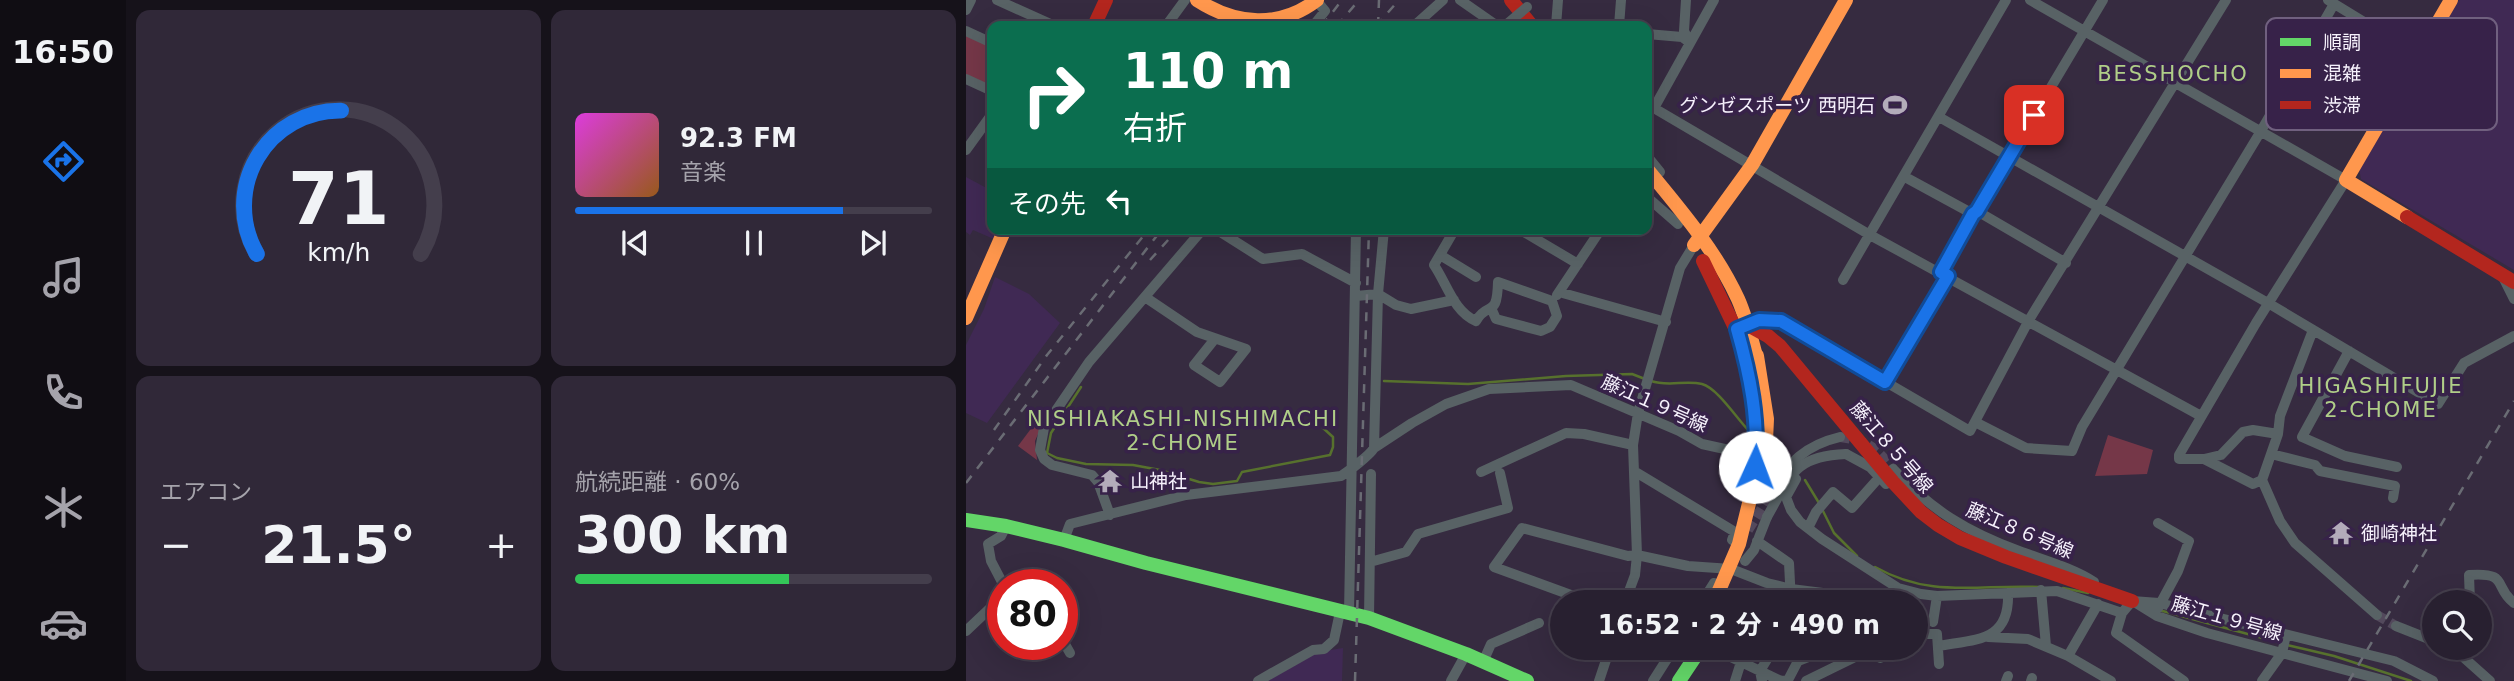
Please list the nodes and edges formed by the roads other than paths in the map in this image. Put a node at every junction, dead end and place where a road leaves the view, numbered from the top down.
1 (971, 0) edge
2 (997, 0) edge
3 (1106, 0) edge
4 (1185, 0) edge
5 (1197, 0) edge
6 (1316, 0) edge
7 (1443, 0) edge
8 (1460, 0) edge
9 (1496, 0) edge
10 (1511, 0) edge
11 (1558, 0) edge
12 (1621, 0) edge
13 (1686, 0) edge
14 (1714, 0) edge
15 (1846, 0) edge
16 (2006, 0) edge
17 (2030, 0) edge
18 (2103, 0) edge
19 (2226, 0) edge
20 (2451, 0) edge
21 (2331, 2) edge
22 (1524, 4) edge
23 (966, 10) edge
24 (2322, 18) edge
25 (2357, 18) edge
26 (2440, 18) edge
27 (1223, 20) edge
28 (1044, 21) edge
29 (1096, 21) edge
30 (1170, 21) edge
31 (1317, 21) edge
32 (1420, 21) edge
33 (1490, 21) edge
34 (1506, 21) edge
35 (1512, 21) edge
36 (1528, 21) edge
37 (1539, 21) edge
38 (1556, 21) edge
39 (1619, 21) edge
40 (966, 31) edge
41 (2084, 31) junction
42 (1652, 34) edge
43 (987, 41) edge
44 (1689, 42) junction
45 (966, 79) edge
46 (2175, 83) junction
47 (987, 89) edge
48 (1652, 103) edge
49 (1652, 107) edge
50 (1939, 117) junction
51 (987, 120) edge
52 (2266, 122) edge
53 (2375, 130) edge
54 (2261, 131) junction
55 (968, 144) edge
56 (2009, 157) junction
57 (1652, 162) edge
58 (1752, 165) junction
59 (1905, 177) junction
60 (2346, 180) junction
61 (1653, 186) edge
62 (1652, 201) edge
63 (2100, 207) junction
64 (1975, 213) junction
65 (1678, 224) junction
66 (1002, 235) edge
67 (1198, 235) edge
68 (1225, 235) edge
69 (1356, 235) edge
70 (1383, 235) edge
71 (1452, 235) edge
72 (1529, 235) edge
73 (1597, 235) edge
74 (1870, 235) junction
75 (1697, 240) junction
76 (1440, 255) junction
77 (2184, 256) junction
78 (2066, 263) junction
79 (1578, 264) junction
80 (1945, 274) junction
81 (1476, 277) dead end
82 (2508, 278) edge
83 (1843, 281) dead end
84 (1356, 283) junction
85 (1559, 292) junction
86 (1378, 294) junction
87 (1356, 296) junction
88 (1145, 297) junction
89 (2514, 299) edge
90 (1454, 300) junction
91 (1552, 301) junction
92 (2268, 303) junction
93 (1492, 310) junction
94 (966, 318) edge
95 (2029, 320) junction
96 (1666, 322) junction
97 (1742, 327) junction
98 (2313, 330) junction
99 (2514, 336) edge
100 (1214, 340) junction
101 (2349, 351) junction
102 (2118, 370) junction
103 (1885, 382) junction
104 (1638, 413) junction
105 (2201, 416) junction
106 (1975, 422) junction
107 (2278, 434) junction
108 (1840, 437) tunnel mouth
109 (1633, 445) junction
110 (1374, 448) junction
111 (2271, 454) junction
112 (2204, 460) junction
113 (2397, 467) dead end
114 (1353, 468) junction
115 (1893, 469) tunnel mouth
116 (1784, 470) junction
117 (1634, 471) junction
118 (1480, 472) dead end
119 (1500, 473) dead end
120 (1371, 474) dead end
121 (2262, 480) junction
122 (1876, 481) dead end
123 (1763, 486) junction
124 (2393, 498) dead end
125 (1922, 512) junction
126 (1110, 514) junction
127 (966, 520) edge
128 (2158, 523) dead end
129 (1006, 526) junction
130 (1808, 528) junction
131 (1065, 540) junction
132 (1757, 541) junction
133 (1637, 555) junction
134 (1370, 562) junction
135 (1738, 566) junction
136 (995, 569) edge
137 (1714, 583) dead end
138 (1791, 589) junction
139 (1557, 590) edge
140 (1629, 590) edge
141 (1710, 590) edge
142 (1722, 590) edge
143 (1730, 590) edge
144 (1799, 590) edge
145 (1906, 590) edge
146 (2041, 590) junction
147 (2470, 590) edge
148 (2008, 593) junction
149 (1928, 595) edge
150 (1937, 596) junction
151 (2101, 598) junction
152 (2159, 603) junction
153 (2514, 603) edge
154 (2127, 607) junction
155 (987, 611) edge
156 (1345, 612) junction
157 (2377, 615) tunnel mouth
158 (2157, 616) junction
159 (1369, 618) junction
160 (1933, 622) dead end
161 (1539, 623) dead end
162 (2396, 626) tunnel mouth
163 (966, 631) edge
164 (1928, 634) edge
165 (2286, 635) junction
166 (2422, 636) edge
167 (1988, 637) junction
168 (1938, 646) junction
169 (2046, 646) junction
170 (2281, 653) junction
171 (1466, 654) junction
172 (2068, 656) junction
173 (1606, 660) edge
174 (1666, 660) edge
175 (1679, 660) edge
176 (1693, 660) edge
177 (1737, 660) edge
178 (1801, 660) edge
179 (1849, 660) edge
180 (2466, 660) edge
181 (1483, 662) junction
182 (1741, 662) junction
183 (1940, 664) dead end
184 (1761, 676) edge
185 (1789, 680) edge
186 (1258, 681) edge
187 (1451, 681) edge
188 (1527, 681) edge
189 (1599, 681) edge
190 (1653, 681) edge
191 (1665, 681) edge
192 (1679, 681) edge
193 (1735, 681) edge
194 (1806, 681) edge
195 (2111, 681) edge
196 (2184, 681) edge
197 (2262, 681) edge
198 (2387, 681) edge
199 (2433, 681) edge
200 (2490, 681) edge

1 - 23 street
2 - 28 street
3 - 29 main road
4 - 30 street
5 - 27 main road
6 - 27 main road
6 - 31 street
7 - 32 street
8 - 33 street
9 - 34 main road
10 - 36 main road
11 - 38 street
12 - 39 street
13 - 44 street
14 - 44 street
15 - 58 main road
16 - 50 street
17 - 41 street
18 - 41 street
19 - 46 street
20 - 26 main road
21 - 24 street
21 - 25 street
22 - 35 street, bridge
22 - 37 street
40 - 43 street
41 - 46 street
41 - 56 street
42 - 44 street
44 - 48 street
45 - 47 street
46 - 54 street
46 - 63 street
49 - 58 street
50 - 56 street
50 - 59 street
51 - 55 street
52 - 54 street
53 - 60 main road
54 - 60 street
54 - 77 street
56 - 63 street
56 - 64 street
57 - 61 street
58 - 74 street
58 - 75 main road
59 - 64 street
59 - 74 street
60 - 82 main road
60 - 92 street
61 - 65 main road
61 - 75 main road
62 - 65 street
63 - 77 street
63 - 78 street
64 - 78 street
64 - 80 street
65 - 75 main road
66 - 94 main road
67 - 88 street
68 - 84 street
69 - 84 street
70 - 86 street
71 - 76 street
72 - 79 street
73 - 79 street
74 - 80 street
74 - 83 street
75 - 96 street
75 - 97 main road
76 - 81 street
76 - 90 street
77 - 92 street
77 - 102 street
78 - 95 street
79 - 85 street
80 - 95 street
80 - 103 street
82 - 89 street
84 - 87 street
85 - 91 street
85 - 96 street
86 - 87 street
86 - 90 street
86 - 110 street
87 - 114 street
88 - 100 street
88 - 126 street
90 - 93 street
91 - 93 street
91 - 93 street
92 - 98 street
92 - 105 street
95 - 102 street
95 - 106 street
96 - 104 street
97 - 103 street
97 - 123 main road
97 - 125 main road, 藤江８５号線
98 - 101 street
98 - 107 street
99 - 101 street
100 - 100 street
101 - 113 street
102 - 105 street
102 - 106 street
103 - 106 street
104 - 109 street
104 - 110 street, 藤江１９号線
104 - 116 street, 藤江１９号線
105 - 112 street
107 - 111 street
107 - 112 street
108 - 116 street
109 - 117 street
109 - 118 street
110 - 114 street, 藤江１９号線
111 - 121 street
111 - 124 street
112 - 121 street
114 - 126 street, 藤江１９号線
114 - 156 street
115 - 151 street, 藤江８６号線
116 - 123 street
116 - 130 street
117 - 133 street
117 - 135 street
119 - 134 street
120 - 134 street
121 - 157 street
122 - 130 street
123 - 135 main road
125 - 132 street, bridge
125 - 151 main road, 藤江８５号線
126 - 131 street, 藤江１９号線
127 - 129 main road
128 - 152 street
129 - 131 main road
129 - 136 street
130 - 145 street
131 - 156 main road
132 - 135 street
132 - 138 street
133 - 135 street
133 - 139 street
133 - 140 street
134 - 159 street
135 - 138 street
135 - 142 main road
135 - 143 main road
137 - 141 street
138 - 144 street
146 - 148 street
146 - 151 street
146 - 169 street
147 - 153 street
148 - 150 street
148 - 167 street
149 - 150 street
150 - 160 street
151 - 154 main road, 藤江８５号線
151 - 172 street
152 - 154 street
152 - 158 street
152 - 165 street
154 - 158 street, 藤江１９号線
154 - 196 street
155 - 163 street
156 - 159 main road
156 - 186 street
158 - 170 street, 藤江１９号線
159 - 171 main road
161 - 181 street
162 - 166 street
164 - 168 street
165 - 170 street
165 - 199 street
167 - 168 street
167 - 169 street
168 - 183 street
169 - 172 street
170 - 197 street
170 - 198 street, 藤江１９号線
171 - 181 main road
171 - 187 street
172 - 195 street
173 - 189 street
174 - 190 street
175 - 191 main road
176 - 192 main road
177 - 182 street
178 - 185 street
179 - 194 street
180 - 200 street
181 - 188 main road
182 - 184 street
182 - 193 street
184 - 185 street

